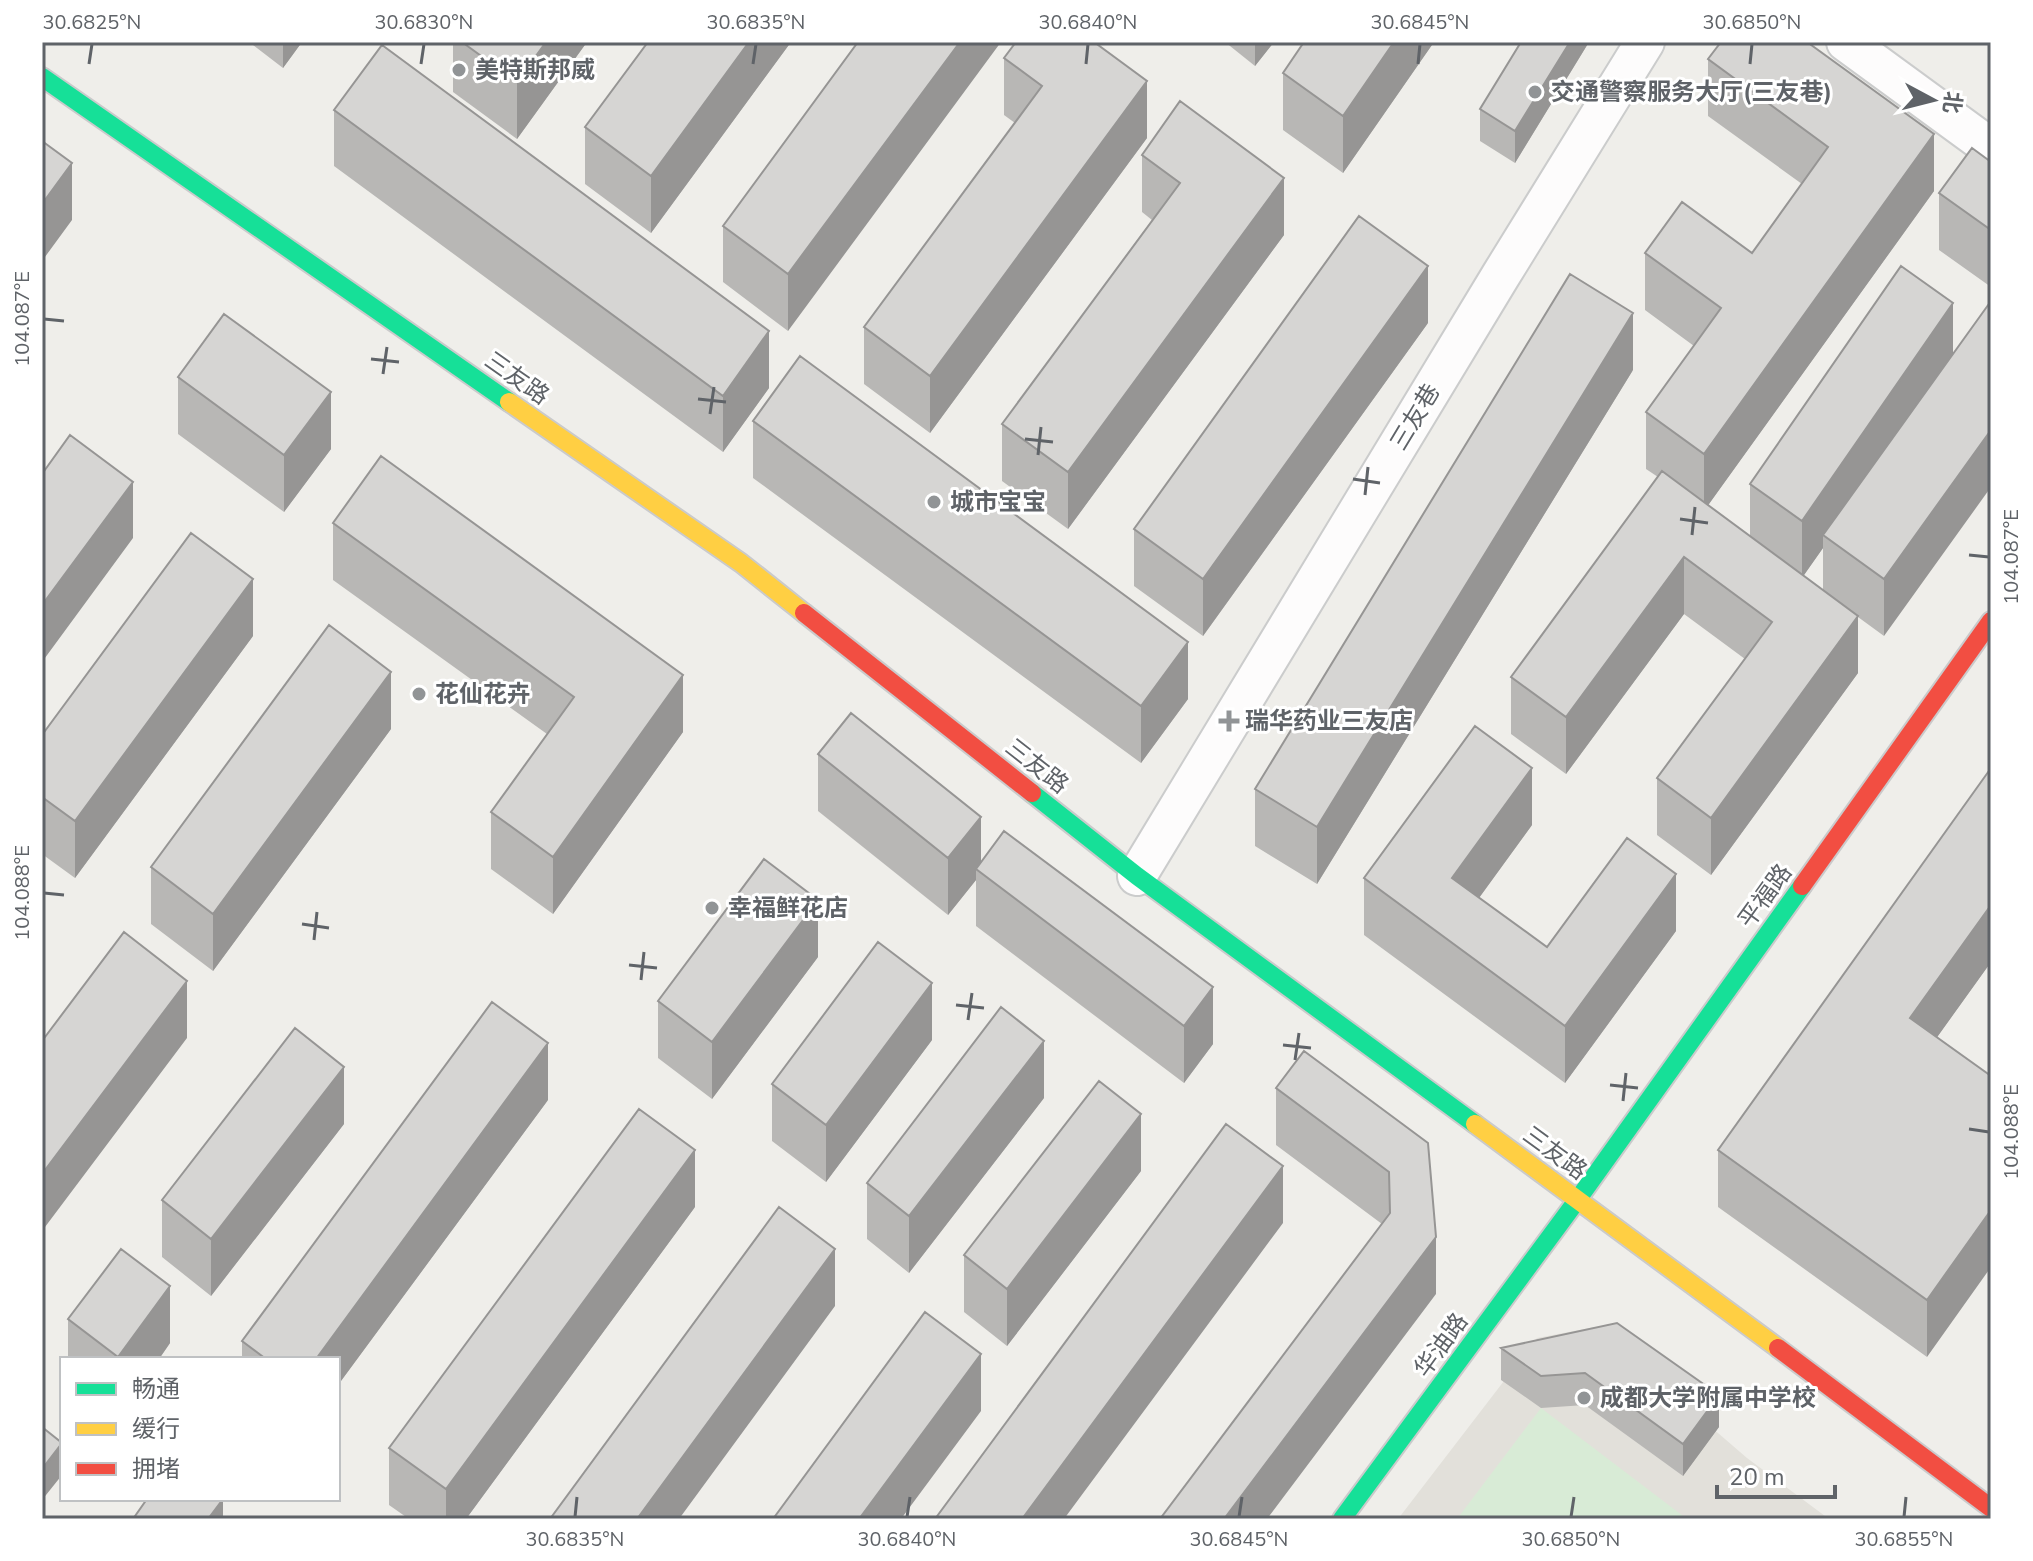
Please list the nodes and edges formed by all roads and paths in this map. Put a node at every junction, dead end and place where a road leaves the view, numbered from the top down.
1 (1645, 42) edge
2 (1846, 42) edge
3 (42, 77) edge
4 (1991, 148) edge
5 (1991, 621) edge
6 (1137, 876) junction
7 (1578, 1199) junction
8 (1991, 1508) edge
9 (1342, 1519) edge

1 - 6 street, 三友巷
2 - 4 street
3 - 6 main road, 三友路
5 - 7 main road, 平福路
6 - 7 main road, 三友路
7 - 8 main road, 三友路
7 - 9 main road, 华油路

